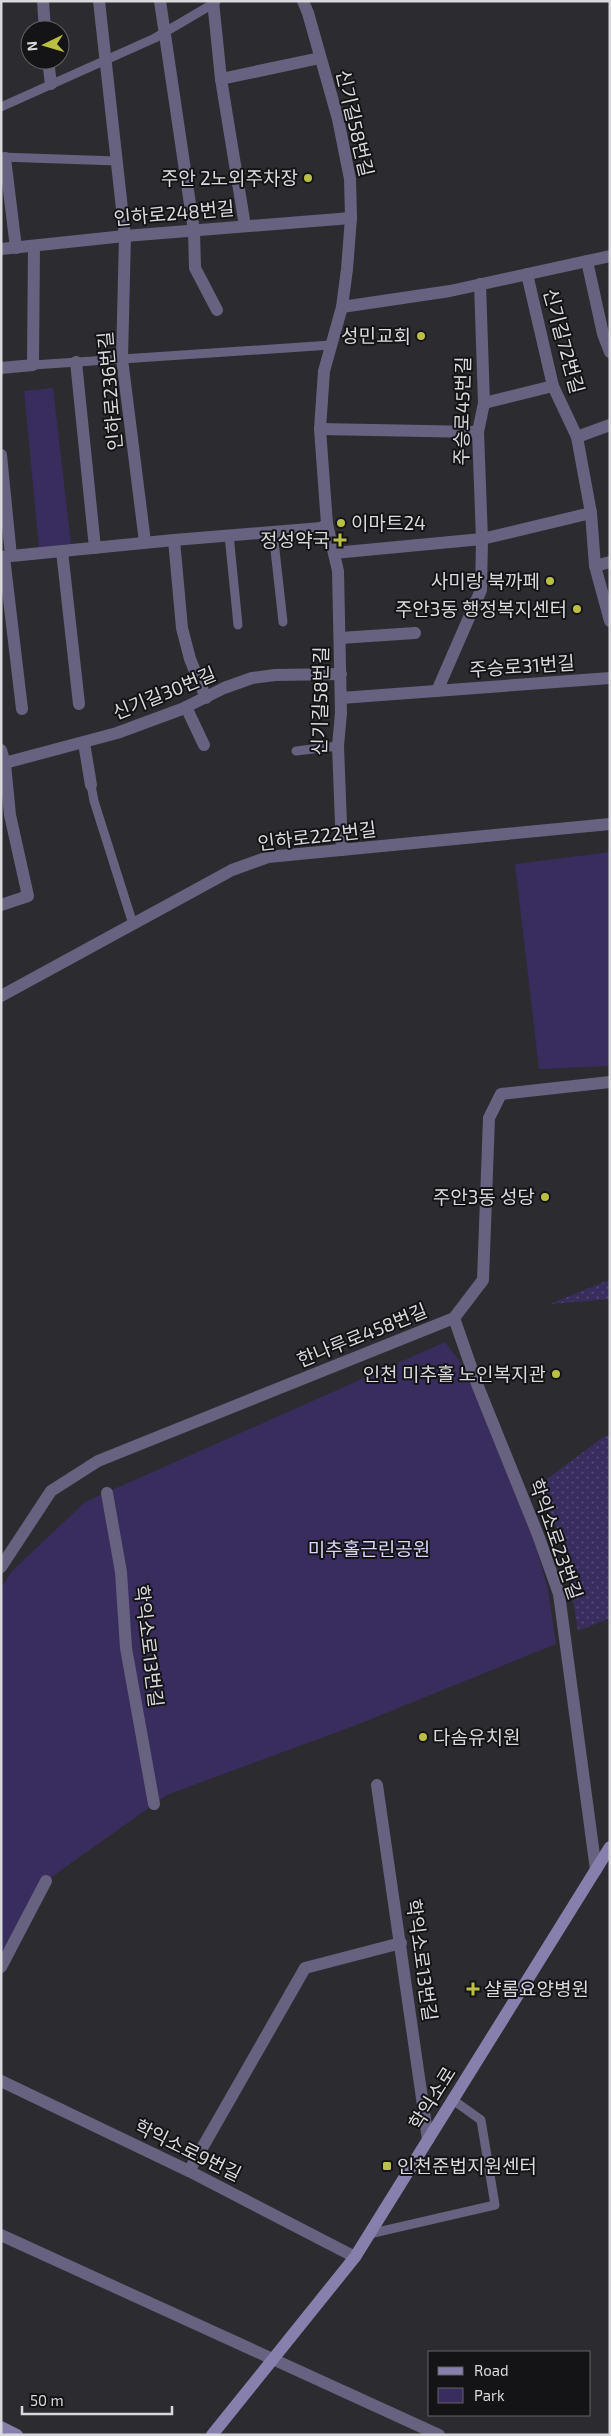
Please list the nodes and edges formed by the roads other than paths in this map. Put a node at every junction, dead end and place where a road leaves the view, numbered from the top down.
1 (43, 1) edge
2 (99, 1) edge
3 (160, 1) edge
4 (303, 1) edge
5 (214, 2) edge
6 (44, 20) edge
7 (164, 33) junction
8 (320, 58) junction
9 (104, 60) junction
10 (49, 70) edge
11 (221, 78) junction
12 (51, 84) junction
13 (1, 107) edge
14 (3, 157) edge
15 (118, 161) junction
16 (351, 218) junction
17 (244, 226) junction
18 (194, 231) junction
19 (125, 236) junction
20 (34, 246) junction
21 (16, 248) junction
22 (1, 249) edge
23 (610, 256) edge
24 (587, 261) junction
25 (527, 274) junction
26 (480, 284) junction
27 (342, 307) junction
28 (218, 310) dead end
29 (331, 345) junction
30 (610, 352) edge
31 (122, 359) junction
32 (76, 362) junction
33 (33, 365) junction
34 (1, 368) edge
35 (553, 386) junction
36 (484, 403) junction
37 (610, 425) edge
38 (320, 429) junction
39 (478, 432) junction
40 (577, 437) junction
41 (1, 455) edge
42 (591, 513) junction
43 (327, 524) junction
44 (273, 532) junction
45 (229, 535) junction
46 (482, 539) junction
47 (174, 540) junction
48 (145, 542) junction
49 (95, 548) junction
50 (62, 551) junction
51 (334, 553) junction
52 (5, 556) edge
53 (610, 562) edge
54 (595, 566) junction
55 (610, 621) edge
56 (283, 622) dead end
57 (238, 625) dead end
58 (415, 633) dead end
59 (340, 638) junction
60 (458, 644) joint
61 (341, 674) junction
62 (610, 678) edge
63 (437, 691) junction
64 (206, 698) junction
65 (341, 698) junction
66 (79, 704) dead end
67 (186, 707) junction
68 (22, 709) dead end
69 (84, 743) junction
70 (204, 745) dead end
71 (338, 746) junction
72 (1, 750) edge
73 (296, 751) dead end
74 (3, 764) edge
75 (91, 785) joint
76 (6, 816) edge
77 (610, 824) edge
78 (342, 850) junction
79 (1, 904) edge
80 (132, 924) junction
81 (1, 996) edge
82 (610, 1082) edge
83 (454, 1318) junction
84 (107, 1493) dead end
85 (1, 1566) edge
86 (377, 1784) dead end
87 (154, 1804) dead end
88 (610, 1847) edge
89 (596, 1870) junction
90 (46, 1881) dead end
91 (401, 1943) junction
92 (1, 1967) edge
93 (1, 2081) edge
94 (453, 2100) junction
95 (428, 2140) junction
96 (188, 2170) junction
97 (370, 2234) junction
98 (1, 2235) edge
99 (356, 2257) junction
100 (272, 2359) junction
101 (1, 2427) edge
102 (17, 2435) edge
103 (212, 2435) edge
104 (439, 2435) edge

1 - 6 street
2 - 9 street, 인하로236번길
3 - 7 street
4 - 8 street, 신기길58번길
5 - 7 lane
5 - 11 street
7 - 9 lane
7 - 18 street
8 - 11 street
8 - 16 street, 신기길58번길
9 - 12 lane
9 - 15 street, 인하로236번길
10 - 12 street
11 - 17 street
12 - 13 lane
14 - 15 lane
14 - 21 street
15 - 19 street, 인하로236번길
16 - 17 street, 인하로248번길
16 - 27 street, 신기길58번길
17 - 18 street, 인하로248번길
18 - 19 street, 인하로248번길
18 - 28 street
19 - 20 street, 인하로248번길
19 - 31 street, 인하로236번길
20 - 21 street, 인하로248번길
20 - 33 street
21 - 22 street, 인하로248번길
23 - 24 street
24 - 25 street
24 - 30 street
25 - 26 street
25 - 35 street, 신기길72번길
26 - 27 street
26 - 36 street, 주승로45번길
27 - 29 street, 신기길58번길
29 - 31 lane
29 - 38 street, 신기길58번길
31 - 32 lane
31 - 48 street, 인하로236번길
32 - 33 lane
32 - 49 street
33 - 34 street
35 - 36 street
35 - 40 street, 신기길72번길
36 - 39 street, 주승로45번길
37 - 40 street
38 - 39 street
38 - 43 street, 신기길58번길
39 - 46 street, 주승로45번길
40 - 42 street, 신기길72번길
41 - 52 street
42 - 46 street
42 - 54 street, 신기길72번길
43 - 44 street
43 - 51 street, 신기길58번길
44 - 45 street
44 - 56 lane
45 - 47 street
45 - 57 lane
46 - 51 street
46 - 60 street, 주승로45번길
47 - 48 street
47 - 64 street
48 - 49 street
49 - 50 street
50 - 52 street
50 - 66 street
51 - 59 street, 신기길58번길
52 - 68 street
53 - 54 street
54 - 55 street, 신기길72번길
58 - 59 street
59 - 61 street, 신기길58번길
60 - 63 street, 주승로31번길
61 - 64 street, 신기길30번길
61 - 65 street, 신기길58번길
62 - 63 street, 주승로31번길
63 - 65 street, 주승로31번길
64 - 67 street, 신기길30번길
65 - 71 street, 신기길58번길
67 - 69 street, 신기길30번길
67 - 70 street
69 - 74 street, 신기길30번길
69 - 75 street
71 - 73 lane
71 - 78 street, 신기길58번길
72 - 74 street
74 - 76 street
75 - 80 lane
76 - 79 street
77 - 78 street, 인하로222번길
78 - 80 street, 인하로222번길
80 - 81 street, 인하로222번길
82 - 83 street, 한나루로458번길
83 - 85 street, 한나루로458번길
83 - 89 street, 학익소로23번길
84 - 87 street, 학익소로13번길
86 - 91 street, 학익소로13번길
88 - 89 street, 학익소로
89 - 94 street, 학익소로
90 - 92 street
91 - 95 street, 학익소로13번길
91 - 96 street
93 - 96 street, 학익소로9번길
94 - 95 street, 학익소로
94 - 97 lane
95 - 97 street, 학익소로
96 - 99 street, 학익소로9번길
97 - 99 street, 학익소로
98 - 100 street
99 - 100 street, 학익소로
100 - 103 street, 학익소로
100 - 104 street
101 - 102 street

